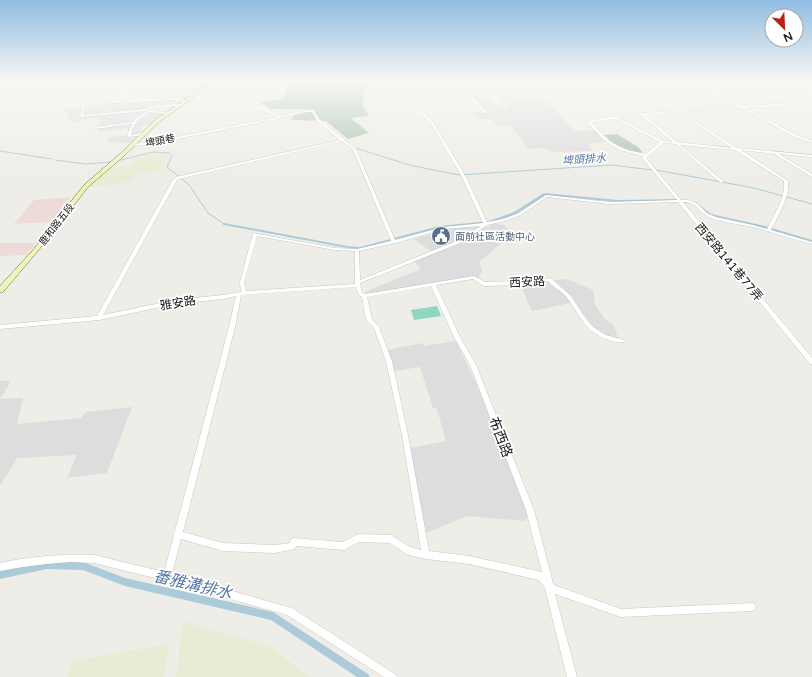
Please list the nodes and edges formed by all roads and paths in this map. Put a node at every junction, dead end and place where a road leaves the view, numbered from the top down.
1 (168, 113) edge
2 (82, 114) edge
3 (108, 114) edge
4 (143, 114) edge
5 (274, 114) edge
6 (294, 114) edge
7 (314, 114) edge
8 (422, 114) edge
9 (607, 114) edge
10 (608, 114) edge
11 (642, 114) junction
12 (650, 114) edge
13 (681, 114) edge
14 (755, 114) edge
15 (282, 117) junction
16 (616, 118) junction
17 (135, 123) junction
18 (95, 128) dead end
19 (142, 134) junction
20 (343, 140) junction
21 (662, 142) junction
22 (812, 142) edge
23 (674, 143) junction
24 (132, 145) junction
25 (736, 149) junction
26 (775, 153) junction
27 (646, 155) junction
28 (812, 156) edge
29 (812, 176) edge
30 (722, 181) dead end
31 (677, 199) junction
32 (486, 224) junction
33 (770, 229) junction
34 (393, 240) junction
35 (812, 243) edge
36 (357, 250) junction
37 (358, 284) junction
38 (433, 284) junction
39 (0, 290) edge
40 (241, 294) junction
41 (364, 296) junction
42 (99, 318) junction
43 (0, 327) edge
44 (622, 341) dead end
45 (812, 362) edge
46 (177, 534) junction
47 (426, 555) junction
48 (0, 567) edge
49 (167, 577) junction
50 (551, 588) junction
51 (752, 607) dead end
52 (392, 677) edge
53 (572, 677) edge

1 - 19 main road, 鹿和路五段
2 - 3 street
4 - 17 street, 埤頭巷
5 - 15 street
6 - 15 street, 埤頭巷
7 - 20 street, 埤頭巷
8 - 32 street
9 - 16 street
10 - 16 street
11 - 12 street
11 - 16 street
11 - 23 street
13 - 25 street
14 - 22 street
15 - 24 street, 埤頭巷
16 - 21 street
16 - 27 street
17 - 18 street
17 - 19 street
19 - 24 main road, 鹿和路五段
20 - 34 street
20 - 42 street
21 - 23 street
21 - 27 street
23 - 25 street
23 - 30 street
24 - 39 main road, 鹿和路五段
25 - 26 street
25 - 33 street
26 - 28 street
26 - 29 street
27 - 31 street, 西安路141巷77弄
31 - 32 street
31 - 33 street
31 - 45 street, 西安路141巷77弄
32 - 34 street
32 - 37 street, 雅安路
33 - 35 street
34 - 36 street
36 - 37 street
36 - 40 street
37 - 40 street, 雅安路
37 - 41 street
38 - 41 street
38 - 44 street, 西安路
38 - 50 street, 布西路
40 - 42 street, 雅安路
40 - 46 street
41 - 47 street
42 - 43 street, 雅安路
46 - 47 street
46 - 49 street
47 - 50 street
48 - 49 street
49 - 52 street
50 - 51 street
50 - 53 street, 布西路

